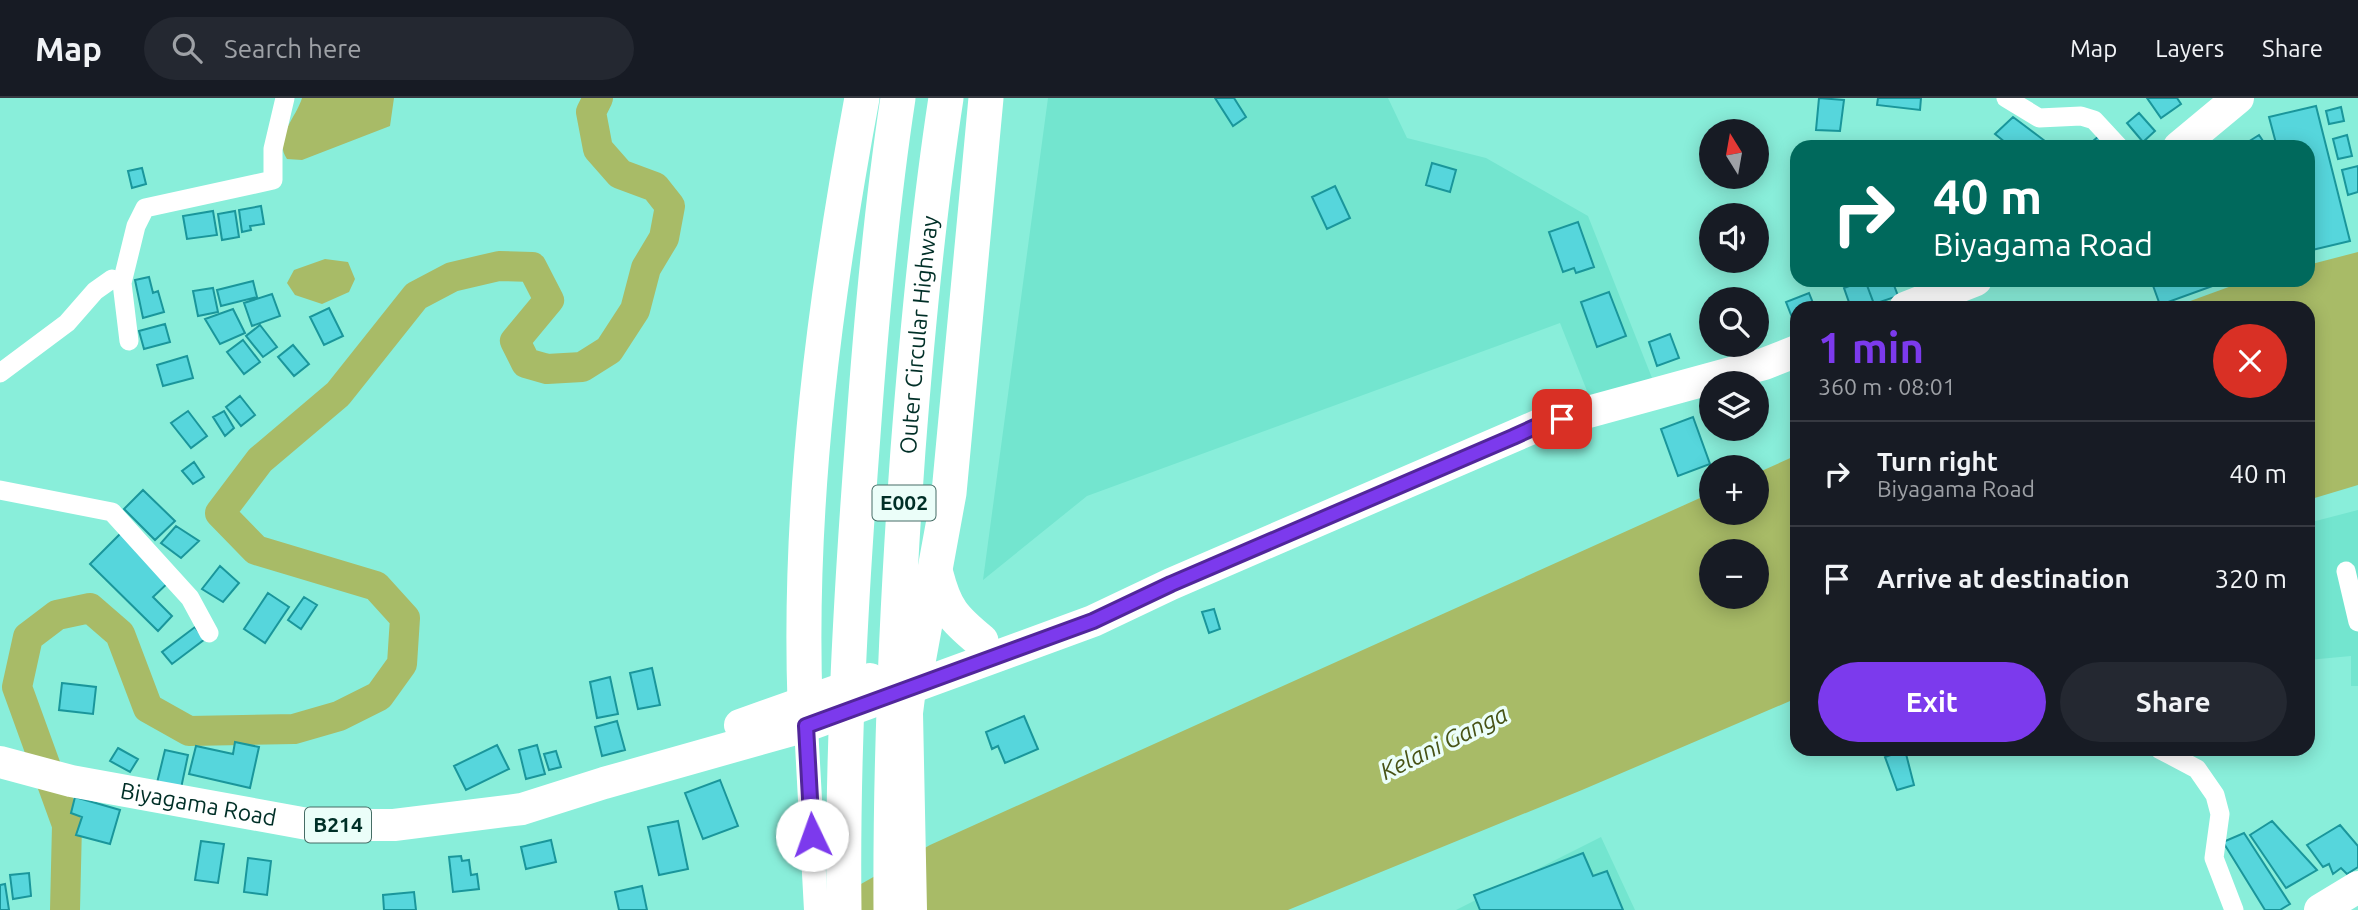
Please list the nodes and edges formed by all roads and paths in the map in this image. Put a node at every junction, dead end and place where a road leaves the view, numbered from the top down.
1 (285, 98) edge
2 (862, 98) edge
3 (898, 98) edge
4 (946, 98) edge
5 (986, 98) edge
6 (2006, 98) edge
7 (2238, 98) edge
8 (2112, 140) edge
9 (2187, 140) edge
10 (122, 283) junction
11 (1958, 287) edge
12 (1923, 301) edge
13 (129, 341) dead end
14 (1790, 354) edge
15 (0, 373) edge
16 (0, 490) edge
17 (2346, 572) dead end
18 (936, 574) junction
19 (1171, 584) junction
20 (2358, 622) edge
21 (209, 633) dead end
22 (981, 640) junction
23 (916, 674) junction
24 (805, 714) junction
25 (2172, 756) edge
26 (0, 762) edge
27 (2358, 887) edge
28 (815, 899) edge
29 (844, 910) edge
30 (891, 910) edge
31 (915, 910) edge
32 (2234, 910) edge
33 (2320, 910) edge

1 - 10 street
2 - 24 highway
3 - 29 highway, Outer Circular Highway / E002
4 - 30 highway, Outer Circular Highway / E002
5 - 18 highway
6 - 8 street
7 - 9 main road
10 - 13 street
10 - 15 street
11 - 12 main road
14 - 19 main road, Biyagama Road / B214
16 - 21 street
17 - 20 street
18 - 22 highway
18 - 23 highway
19 - 22 main road, Biyagama Road / B214
19 - 23 main road, Biyagama Road / B214
22 - 23 main road, Biyagama Road / B214
23 - 24 main road, Biyagama Road / B214
23 - 31 street
24 - 26 main road, Biyagama Road / B214
24 - 28 street
25 - 32 street
27 - 33 main road

